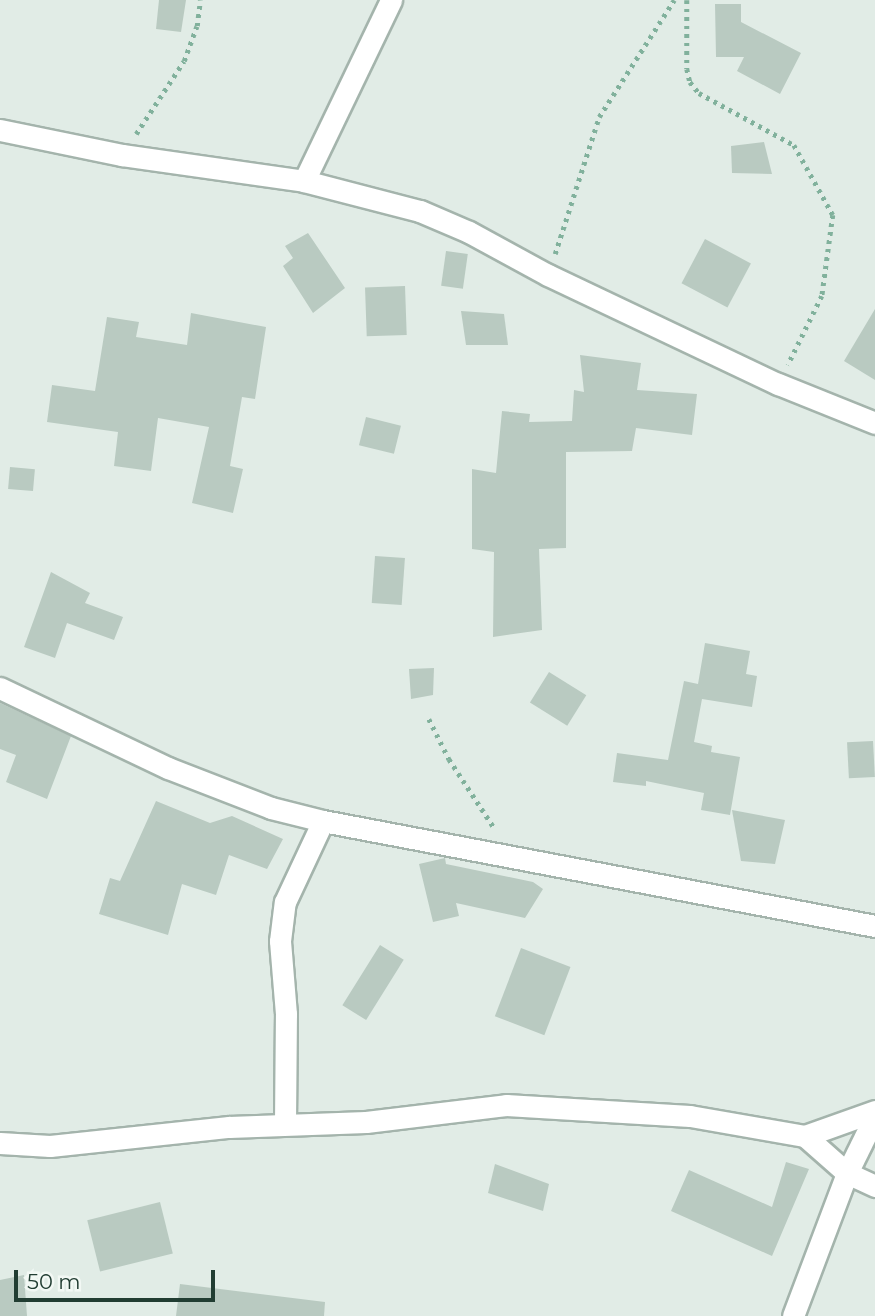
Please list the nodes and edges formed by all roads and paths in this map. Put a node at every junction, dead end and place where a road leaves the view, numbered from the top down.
1 (200, 0) edge
2 (391, 0) edge
3 (674, 0) edge
4 (687, 0) edge
5 (0, 130) edge
6 (122, 155) junction
7 (303, 181) junction
8 (548, 275) junction
9 (778, 384) junction
10 (875, 423) edge
11 (0, 688) edge
12 (429, 719) dead end
13 (323, 821) junction
14 (510, 857) junction
15 (875, 926) edge
16 (875, 1113) edge
17 (285, 1124) junction
18 (805, 1136) junction
19 (0, 1143) edge
20 (847, 1173) junction
21 (875, 1185) edge
22 (793, 1316) edge

1 - 6 path
2 - 7 street
3 - 8 path
4 - 9 path
5 - 6 street
6 - 7 street
7 - 8 street
8 - 9 street
9 - 10 street
11 - 13 street
12 - 14 path
13 - 14 street
13 - 17 street
14 - 15 street
16 - 18 street
16 - 20 street
17 - 18 street
17 - 19 street
18 - 20 street
20 - 21 street
20 - 22 street

